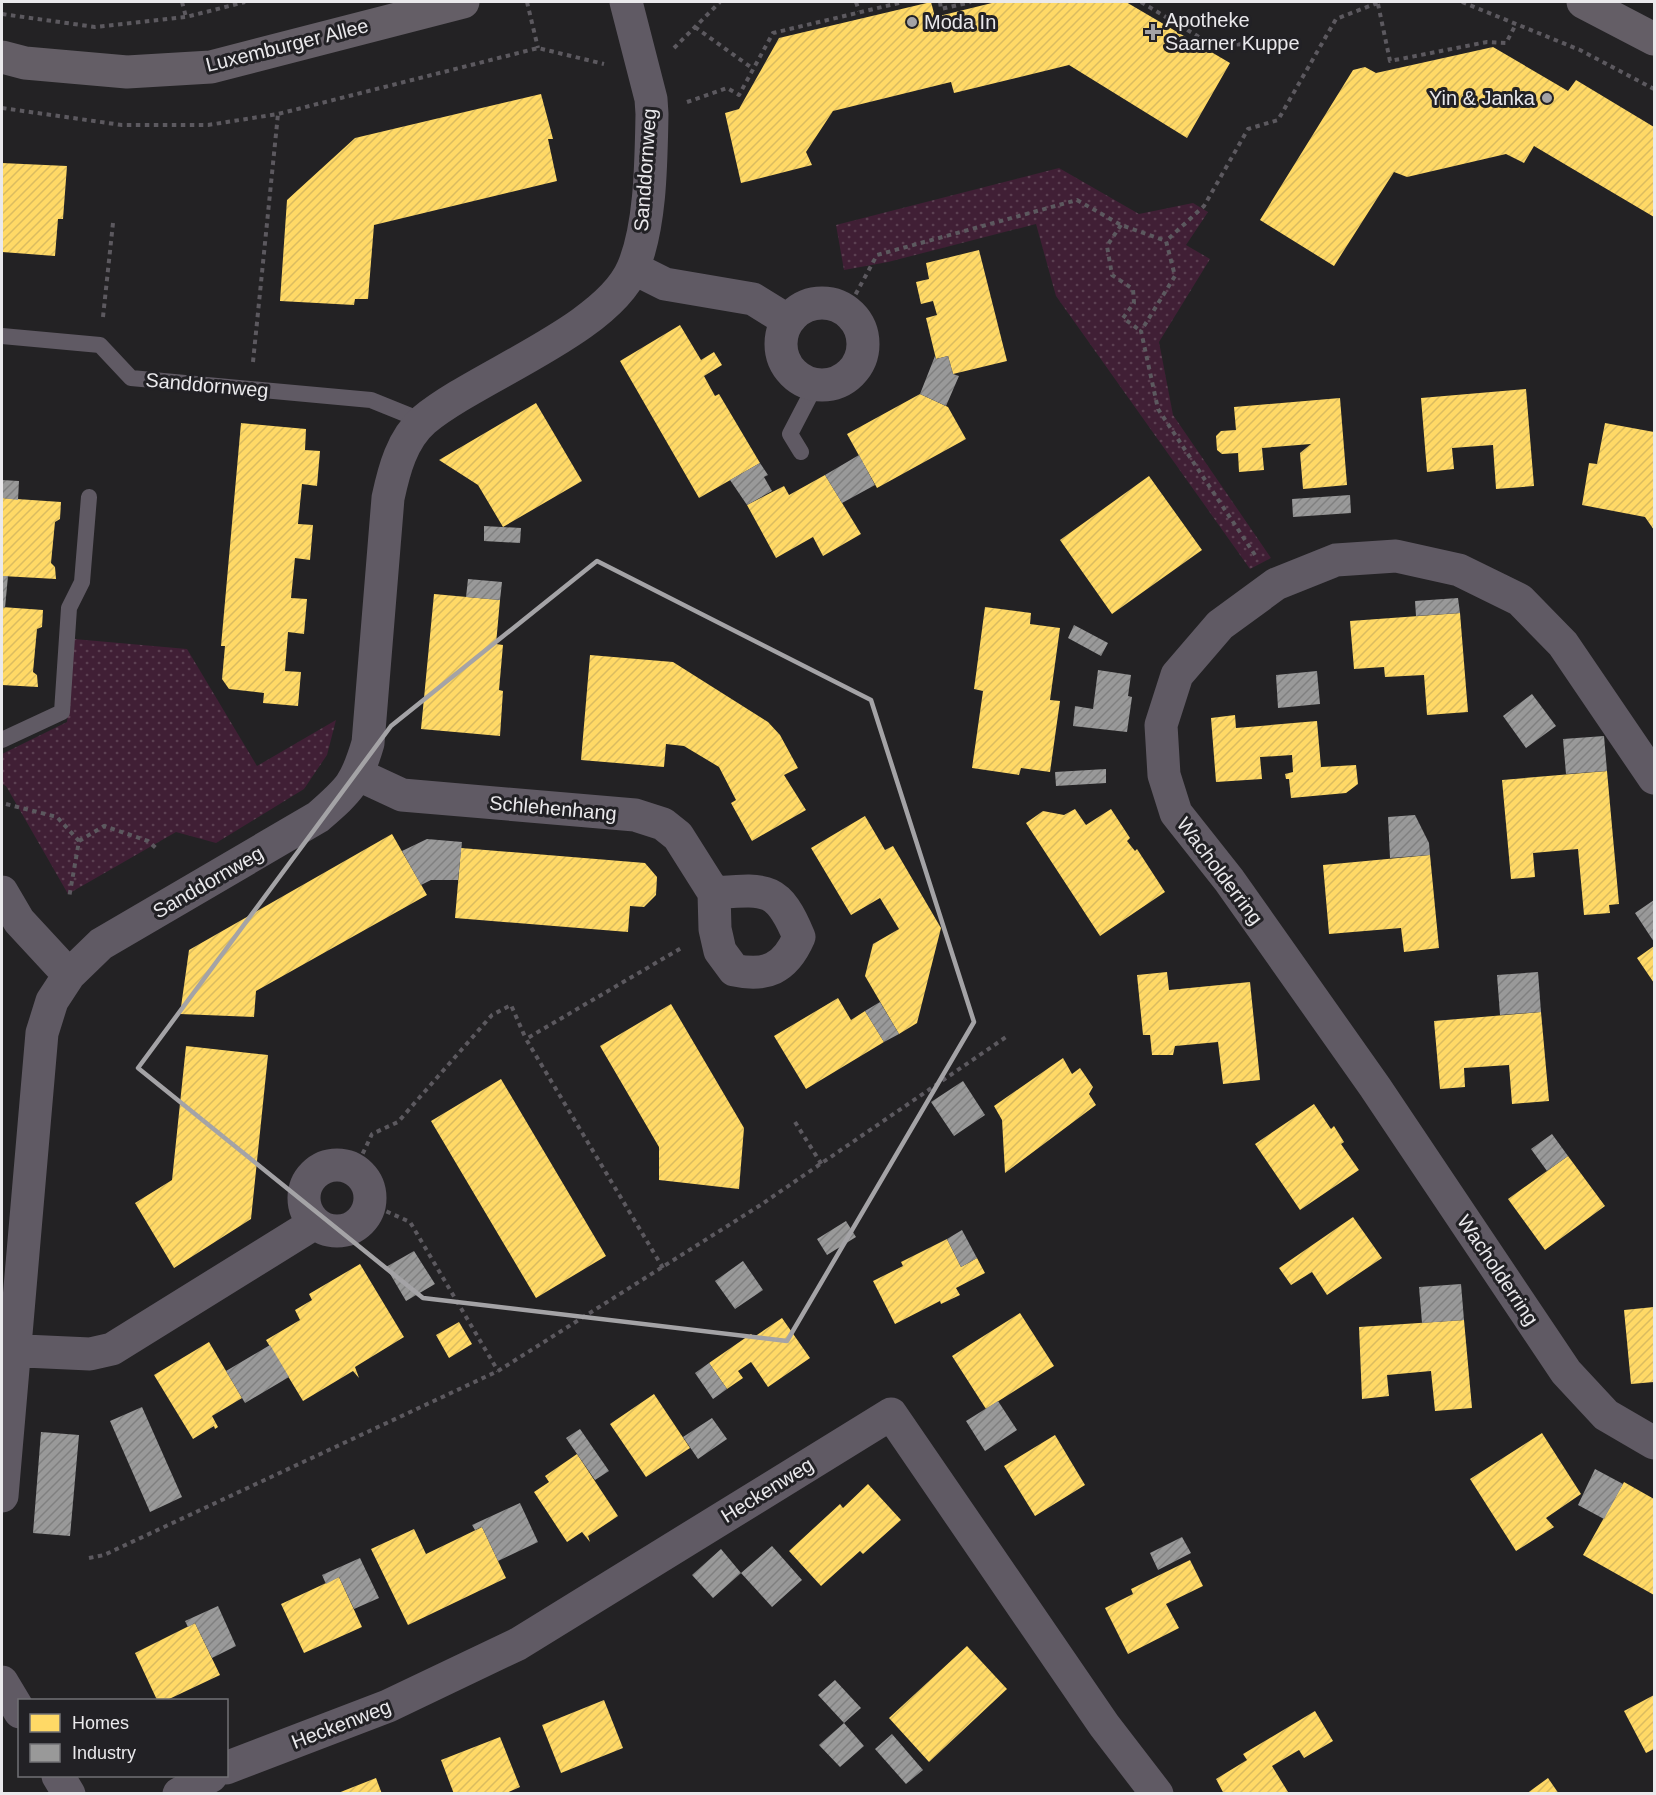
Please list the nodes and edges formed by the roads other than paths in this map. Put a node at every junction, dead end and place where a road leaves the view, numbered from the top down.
1 (463, 2) edge
2 (626, 2) edge
3 (1583, 2) edge
4 (1654, 39) edge
5 (2, 57) edge
6 (633, 268) junction
7 (787, 320) junction
8 (2, 336) edge
9 (815, 386) junction
10 (423, 421) junction
11 (801, 452) dead end
12 (89, 497) dead end
13 (2, 740) edge
14 (359, 775) junction
15 (1654, 778) edge
16 (2, 892) edge
17 (714, 893) junction
18 (69, 975) junction
19 (315, 1223) junction
20 (8, 1350) edge
21 (1654, 1443) edge
22 (2, 1496) edge
23 (2, 1682) edge
24 (18, 1709) edge
25 (228, 1767) edge
26 (59, 1777) edge
27 (209, 1777) edge
28 (69, 1794) edge
29 (179, 1794) edge
30 (1157, 1794) edge

1 - 5 street, Luxemburger Allee
2 - 6 street, Sanddornweg
3 - 4 street
6 - 7 street
6 - 10 street, Sanddornweg
7 - 9 street
7 - 9 street
8 - 10 lane, Sanddornweg
9 - 11 lane
10 - 14 street, Sanddornweg
12 - 13 lane
14 - 17 street, Schlehenhang
14 - 18 street, Sanddornweg
15 - 21 street, Wacholderring
16 - 18 street
17 - 17 street
18 - 20 street, Sanddornweg
19 - 19 street
19 - 20 street
20 - 22 street, Sanddornweg
23 - 24 street
25 - 30 street, Heckenweg
26 - 28 street
27 - 29 street

